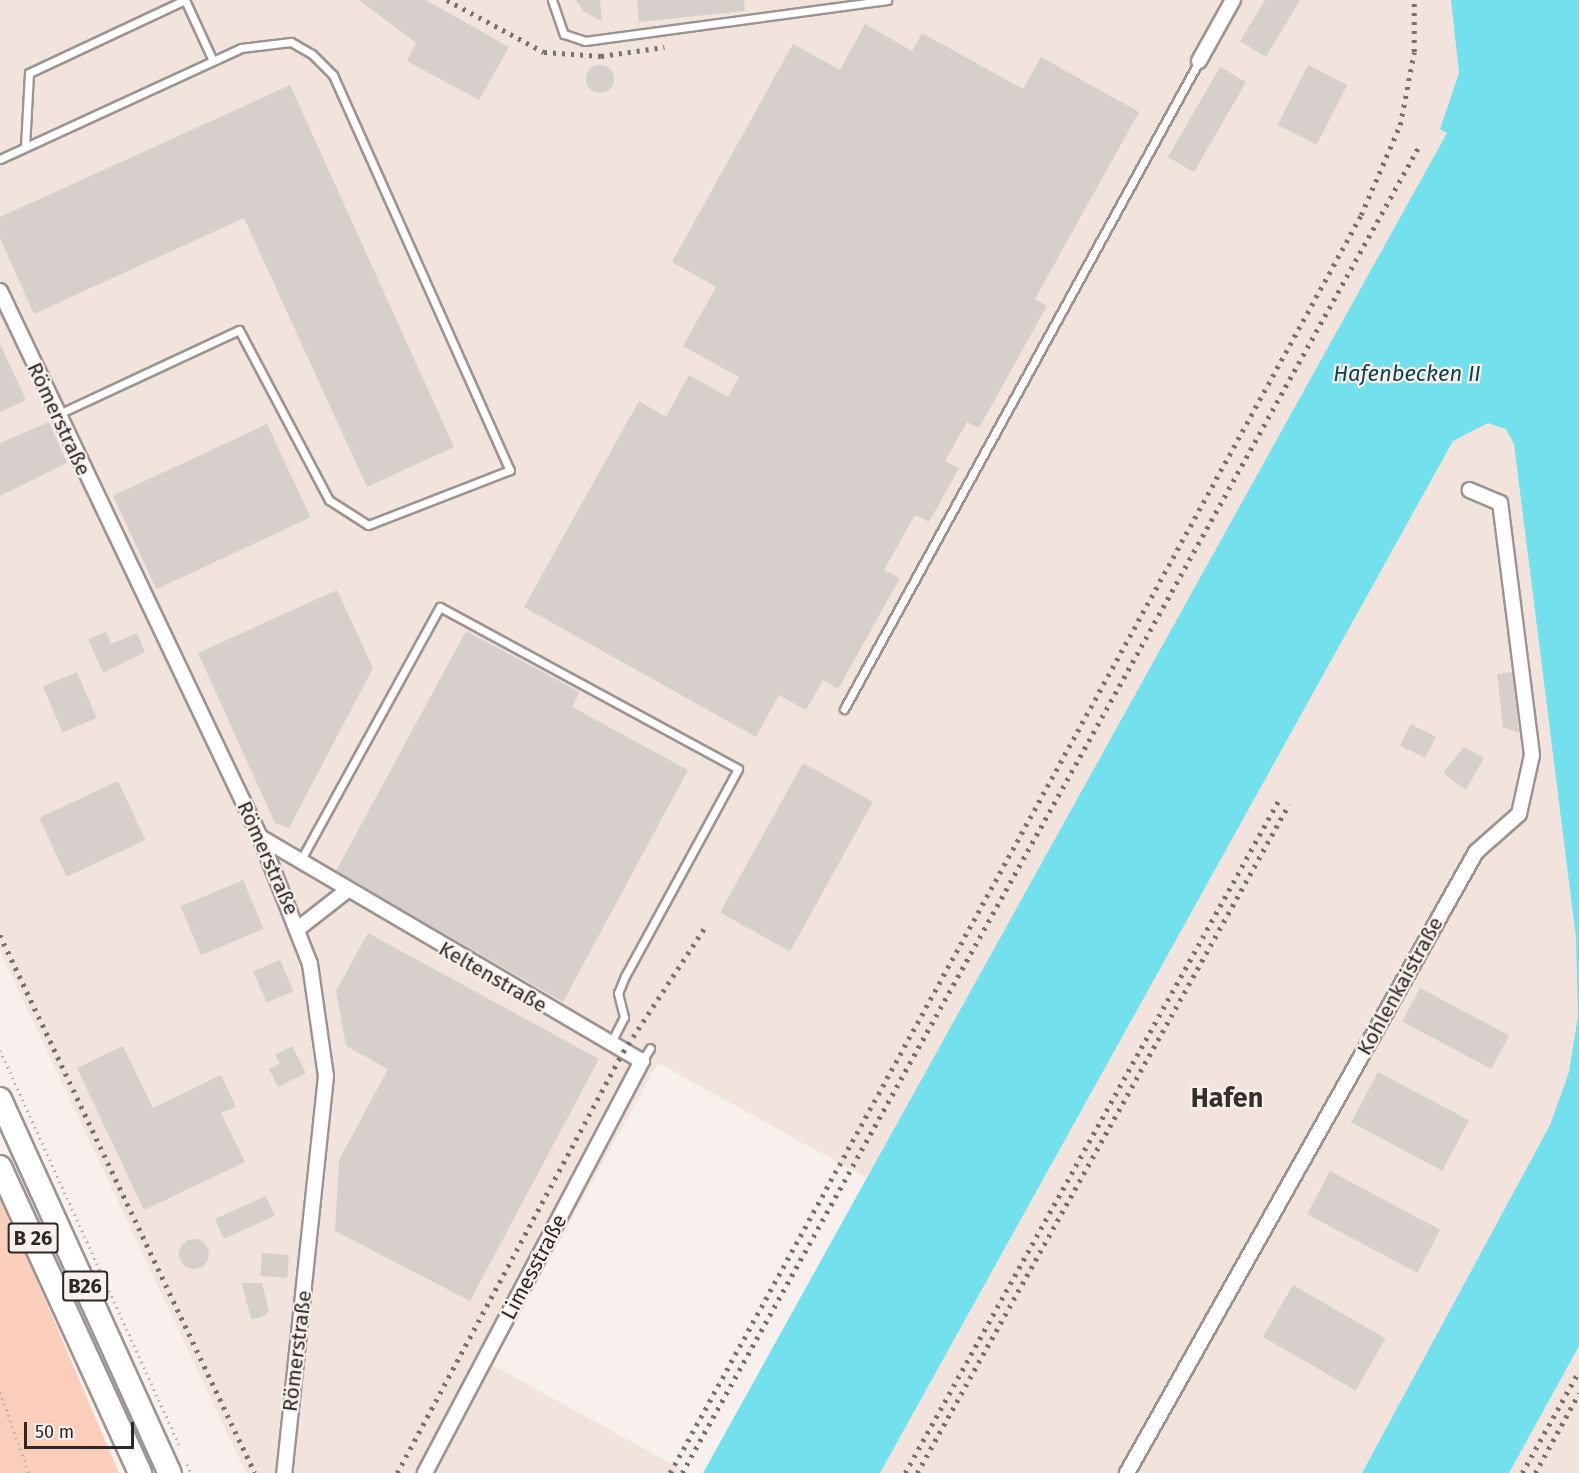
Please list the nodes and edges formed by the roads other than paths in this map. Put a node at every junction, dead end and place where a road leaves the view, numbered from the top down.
1 (552, 0) edge
2 (887, 0) edge
3 (1233, 0) edge
4 (213, 61) junction
5 (1199, 61) joint
6 (26, 147) junction
7 (0, 159) edge
8 (0, 291) edge
9 (57, 415) junction
10 (1470, 490) dead end
11 (844, 710) dead end
12 (260, 837) junction
13 (299, 862) junction
14 (345, 892) junction
15 (299, 928) junction
16 (610, 1044) junction
17 (650, 1048) dead end
18 (642, 1061) junction
19 (0, 1099) edge
20 (0, 1167) edge
21 (140, 1473) edge
22 (170, 1473) edge
23 (284, 1473) edge
24 (425, 1473) edge
25 (1126, 1473) edge

1 - 2 lane
3 - 5 street
4 - 6 lane
4 - 6 lane
4 - 9 lane
5 - 11 lane
6 - 7 lane
8 - 9 street, Römerstraße
9 - 12 street, Römerstraße
10 - 25 street, Kohlenkaistraße
12 - 13 street, Keltenstraße
12 - 15 street, Römerstraße
13 - 14 street, Keltenstraße
13 - 16 lane
14 - 15 street
14 - 16 street, Keltenstraße
15 - 23 street, Römerstraße
16 - 18 street, Keltenstraße
17 - 18 lane
18 - 24 street, Limesstraße
19 - 22 main road, B26
20 - 21 main road, B 26

